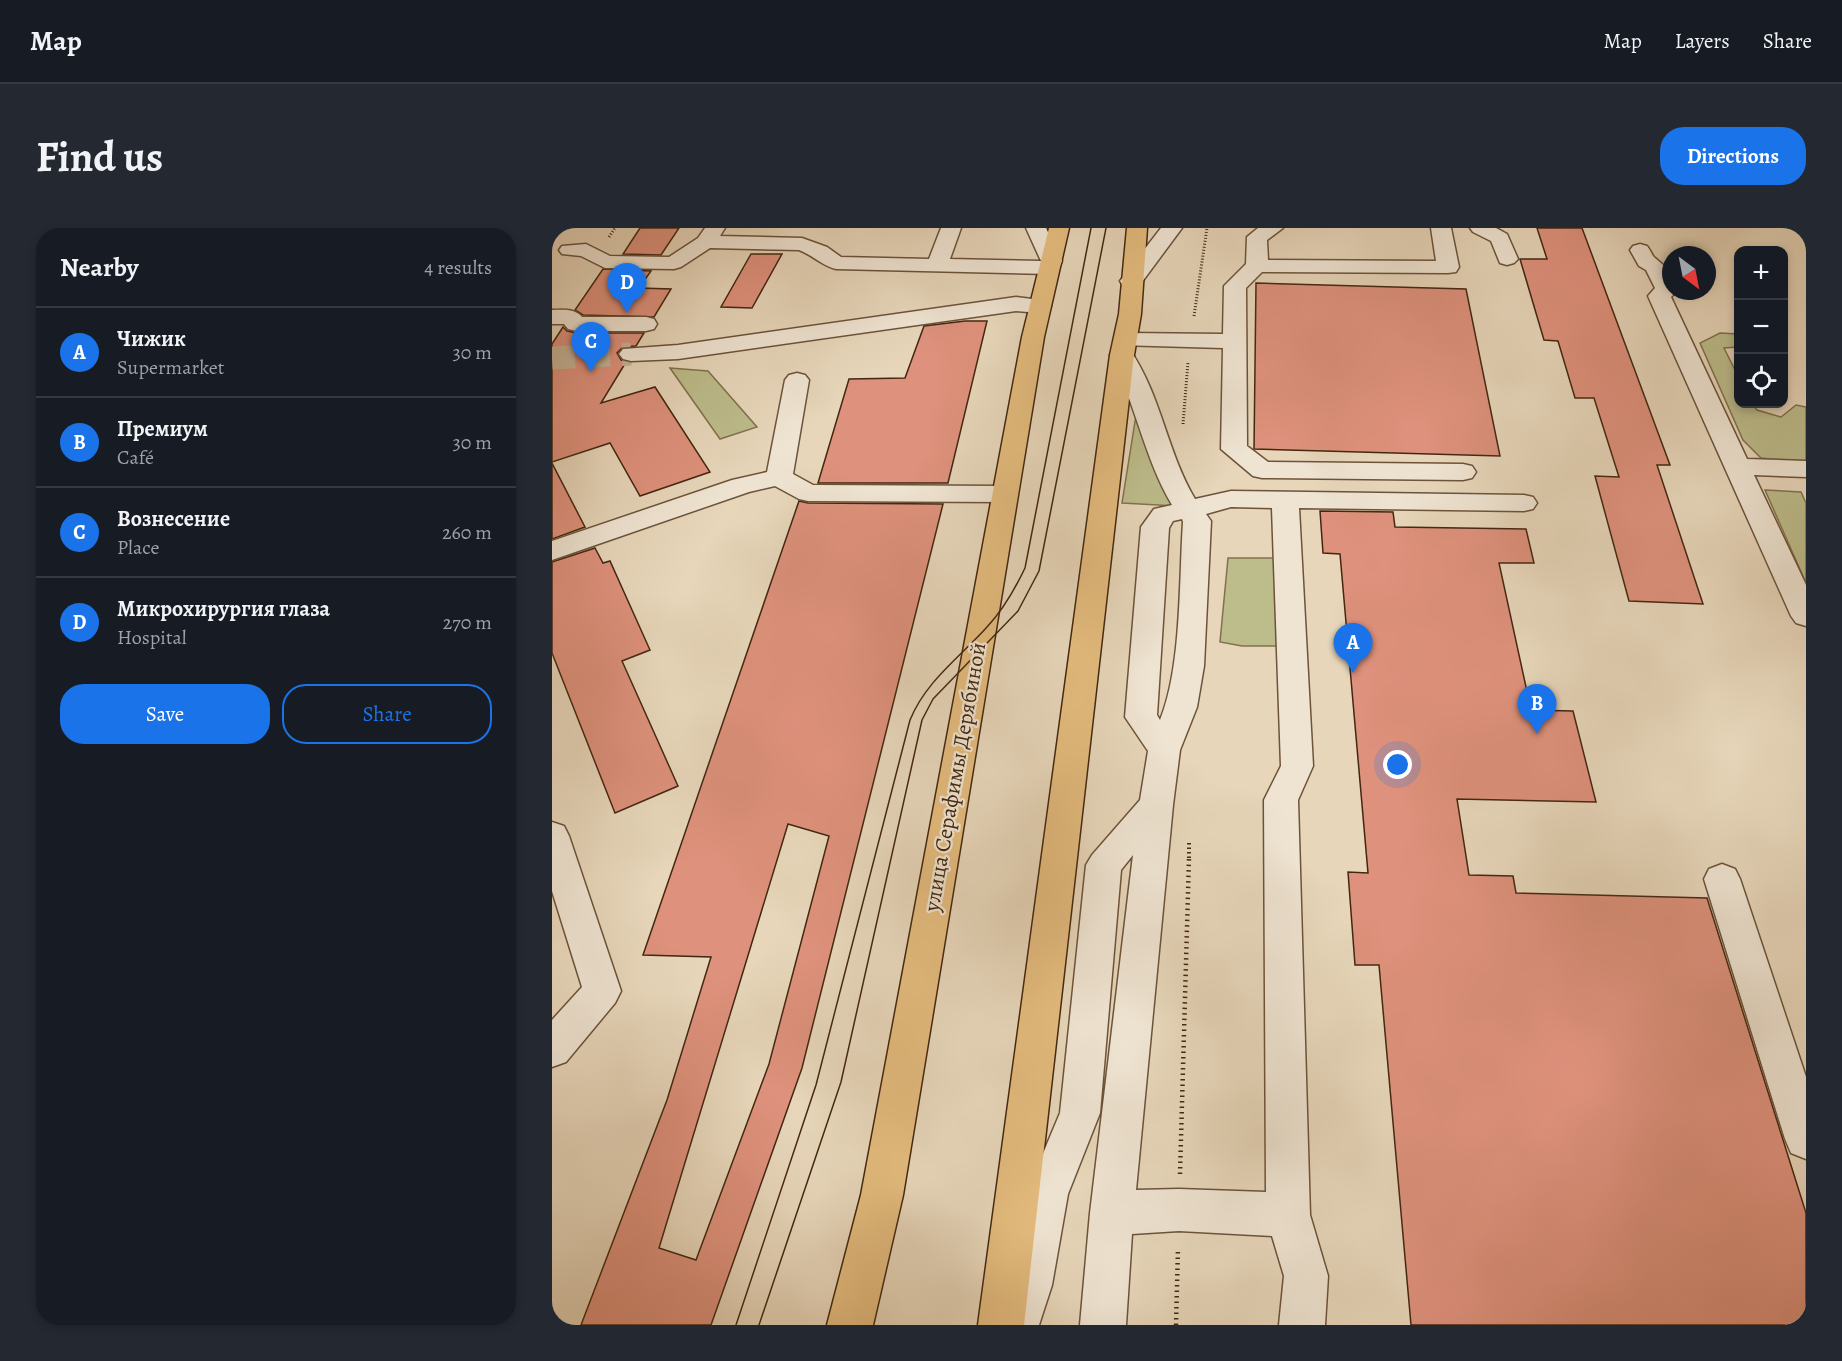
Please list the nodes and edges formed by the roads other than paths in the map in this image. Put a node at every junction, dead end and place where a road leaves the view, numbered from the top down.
1 (951, 228) edge
2 (1036, 228) edge
3 (1059, 228) edge
4 (1137, 228) edge
5 (1172, 228) edge
6 (1273, 228) edge
7 (1441, 228) edge
8 (1480, 228) edge
9 (711, 235) edge
10 (569, 250) dead end
11 (1640, 250) dead end
12 (1507, 259) dead end
13 (1050, 264) junction
14 (937, 265) junction
15 (1257, 266) junction
16 (1131, 281) junction
17 (1040, 306) junction
18 (552, 317) edge
19 (646, 324) dead end
20 (1235, 341) junction
21 (1124, 347) junction
22 (632, 354) tunnel mouth
23 (797, 380) dead end
24 (1738, 467) junction
25 (1806, 469) edge
26 (1463, 472) dead end
27 (779, 477) junction
28 (1004, 494) junction
29 (1285, 500) junction
30 (1524, 503) dead end
31 (1186, 509) junction
32 (552, 551) edge
33 (1806, 616) edge
34 (1156, 805) junction
35 (552, 836) edge
36 (1722, 879) dead end
37 (562, 900) edge
38 (552, 1049) edge
39 (1806, 1139) edge
40 (882, 1195) junction
41 (1112, 1213) junction
42 (1288, 1215) junction
43 (841, 1325) edge
44 (850, 1325) edge
45 (1001, 1325) edge
46 (1016, 1325) edge
47 (1103, 1325) edge
48 (1302, 1325) edge

1 - 14 street
2 - 13 street
3 - 13 main road, улица Серафимы Дерябиной
4 - 16 main road
5 - 16 street
6 - 15 street
7 - 15 street
8 - 12 street
9 - 10 street
9 - 14 street
11 - 24 street
13 - 14 street
13 - 17 main road, улица Серафимы Дерябиной
15 - 20 street
16 - 21 main road
17 - 22 street
17 - 28 main road, улица Серафимы Дерябиной
18 - 19 street
20 - 21 street
20 - 26 street
21 - 31 street
21 - 45 main road
23 - 27 street
24 - 25 street
24 - 33 street
27 - 28 street
27 - 32 street
28 - 40 main road, улица Серафимы Дерябиной
29 - 30 street
29 - 31 street
29 - 42 street
31 - 34 street
34 - 41 street
34 - 46 street
35 - 37 street
36 - 39 street
37 - 38 street
40 - 43 main road
40 - 44 main road, улица Серафимы Дерябиной
41 - 42 street
41 - 47 street
42 - 48 street

